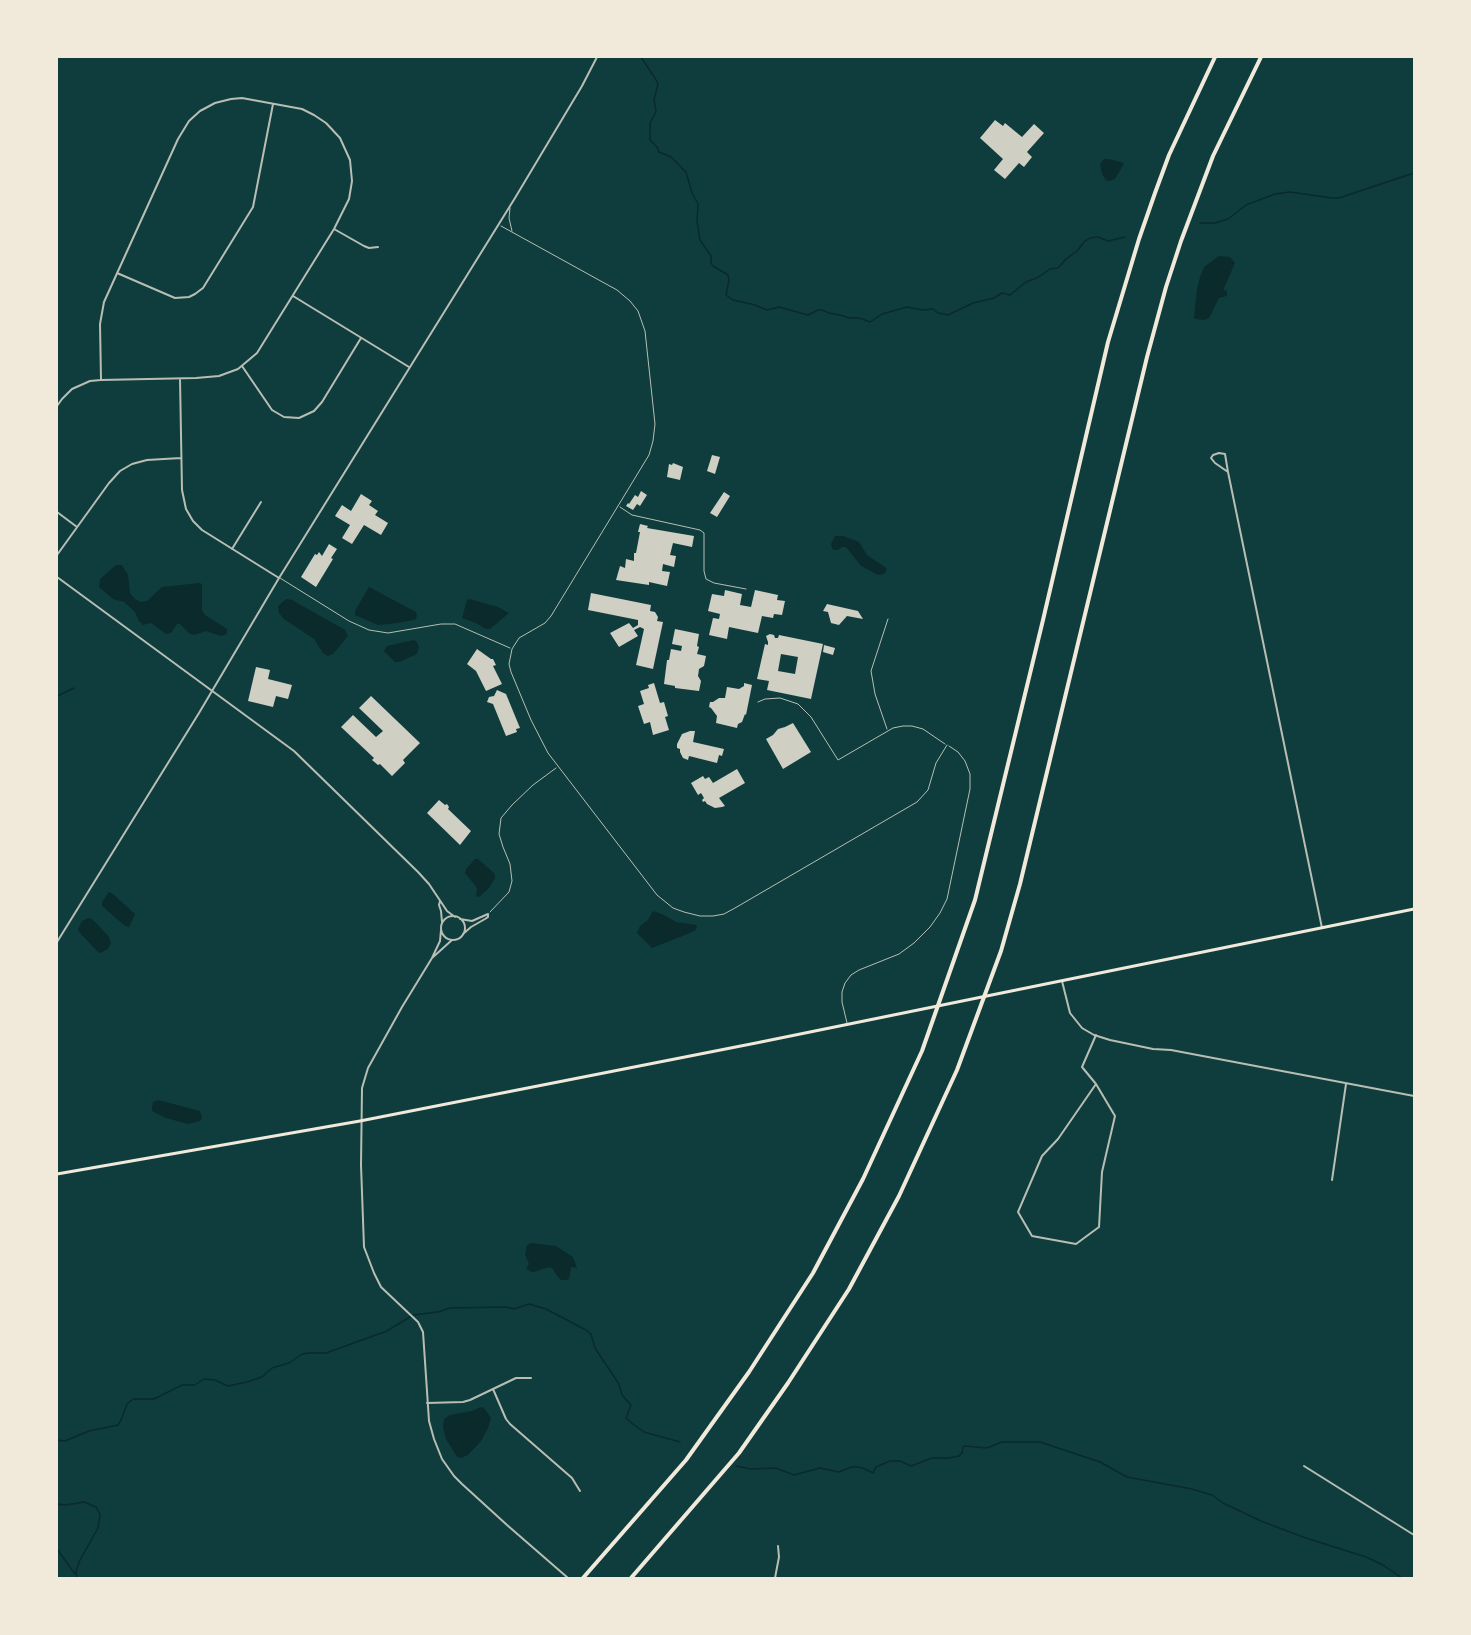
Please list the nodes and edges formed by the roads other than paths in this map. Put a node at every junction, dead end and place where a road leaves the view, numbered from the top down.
1 (597, 57) edge
2 (1215, 57) edge
3 (1261, 57) edge
4 (273, 103) junction
5 (510, 204) junction
6 (498, 225) junction
7 (334, 229) junction
8 (512, 232) junction
9 (378, 247) dead end
10 (117, 273) junction
11 (293, 296) junction
12 (361, 338) junction
13 (242, 366) junction
14 (409, 367) junction
15 (180, 379) junction
16 (101, 380) junction
17 (57, 406) edge
18 (182, 458) junction
19 (1228, 472) junction
20 (261, 502) dead end
21 (618, 506) junction
22 (57, 512) edge
23 (77, 527) junction
24 (232, 549) junction
25 (57, 555) edge
26 (57, 577) edge
27 (279, 578) junction
28 (746, 589) dead end
29 (888, 619) dead end
30 (512, 649) junction
31 (212, 690) junction
32 (758, 702) dead end
33 (888, 731) junction
34 (947, 745) junction
35 (557, 767) junction
36 (440, 902) junction
37 (1414, 909) edge
38 (488, 914) junction
39 (455, 917) junction
40 (459, 919) junction
41 (442, 923) junction
42 (1322, 928) junction
43 (441, 930) junction
44 (463, 934) junction
45 (452, 940) junction
46 (57, 942) edge
47 (432, 958) junction
48 (1062, 981) junction
49 (847, 1025) junction
50 (1096, 1035) junction
51 (1346, 1083) junction
52 (1096, 1084) junction
53 (1414, 1096) edge
54 (360, 1121) junction
55 (57, 1174) edge
56 (1332, 1180) dead end
57 (531, 1378) dead end
58 (493, 1389) junction
59 (427, 1403) junction
60 (1305, 1466) dead end
61 (579, 1491) dead end
62 (1414, 1535) edge
63 (778, 1546) dead end
64 (567, 1577) edge
65 (583, 1578) edge
66 (631, 1578) edge
67 (775, 1578) edge

1 - 5 street
2 - 65 highway
3 - 66 highway
4 - 7 street
4 - 10 street
4 - 10 street
5 - 6 street
5 - 8 lane
6 - 8 lane
6 - 14 street
7 - 9 street
7 - 11 street
8 - 21 lane
10 - 16 street
11 - 12 street
11 - 13 street
12 - 13 street
12 - 14 street
13 - 15 street
14 - 27 street
15 - 16 street
15 - 18 street
16 - 17 street
18 - 23 street
18 - 24 street
19 - 19 street
19 - 42 street
20 - 24 street
21 - 28 lane
21 - 30 lane
22 - 23 street
23 - 25 street
24 - 27 street
26 - 31 street
27 - 30 lane
27 - 31 street
29 - 33 lane
30 - 35 lane
31 - 36 street
31 - 46 street
32 - 33 lane
33 - 34 lane
34 - 35 lane
34 - 49 lane
35 - 38 lane
36 - 39 street
36 - 41 street
37 - 42 main road
38 - 40 street
38 - 44 street
39 - 40 street
39 - 41 street
40 - 44 street
41 - 43 street
42 - 48 main road
43 - 45 street
43 - 47 street
44 - 45 street
45 - 47 street
47 - 54 street
48 - 49 main road
48 - 50 street
49 - 54 main road
50 - 51 street
50 - 52 street
51 - 53 street
51 - 56 street
52 - 52 street
54 - 55 main road
54 - 59 street
57 - 58 street
58 - 59 street
58 - 61 street
59 - 64 street
60 - 62 street
63 - 67 street

